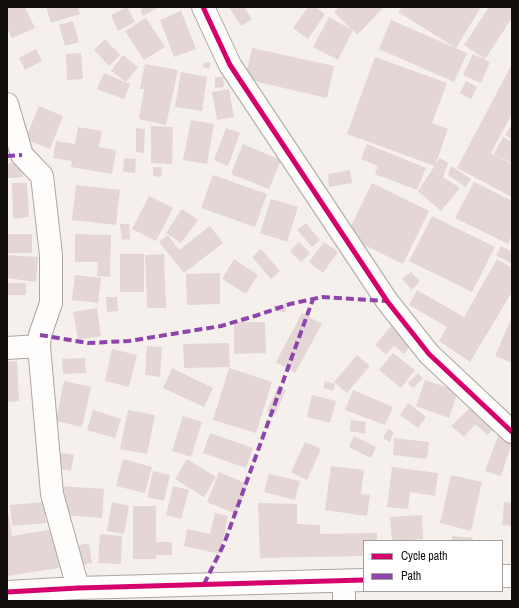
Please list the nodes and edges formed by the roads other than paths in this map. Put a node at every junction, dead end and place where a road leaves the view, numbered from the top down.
1 (204, 7) edge
2 (7, 104) edge
3 (39, 346) junction
4 (7, 348) edge
5 (512, 432) edge
6 (350, 587) edge
7 (78, 588) junction
8 (7, 592) edge
9 (101, 594) edge

1 - 5 street
2 - 3 street
3 - 4 street
3 - 7 street
6 - 9 street
7 - 8 street
7 - 9 street

